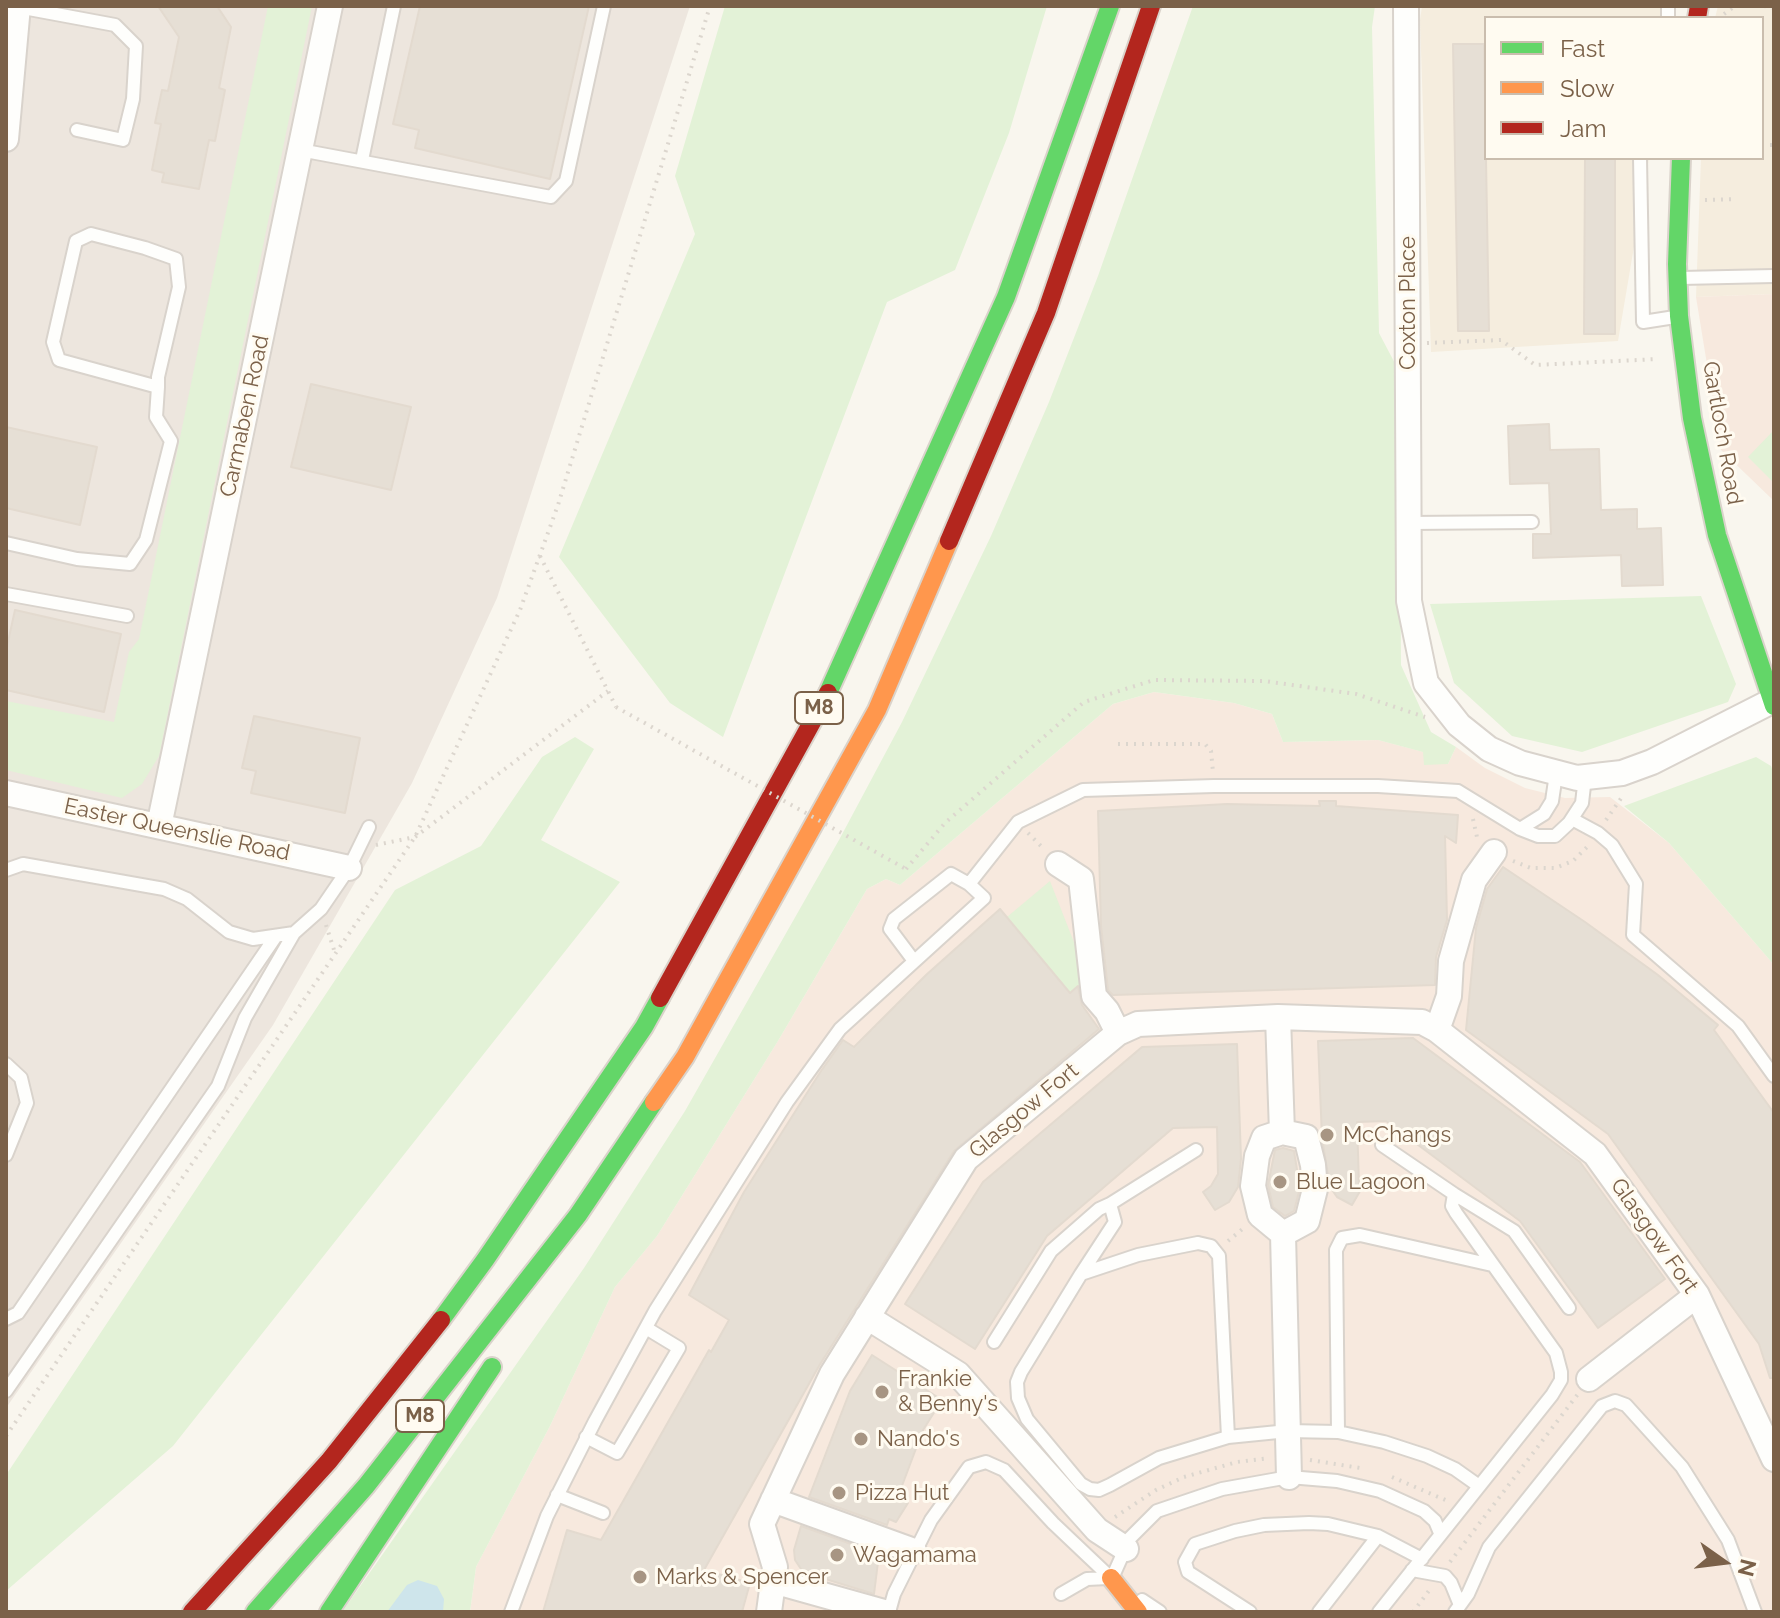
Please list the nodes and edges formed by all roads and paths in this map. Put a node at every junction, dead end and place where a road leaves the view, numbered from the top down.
1 (18, 6) edge
2 (330, 6) edge
3 (394, 6) edge
4 (604, 6) edge
5 (710, 6) edge
6 (1110, 6) edge
7 (1151, 6) edge
8 (1406, 6) edge
9 (1764, 6) edge
10 (1774, 8) edge
11 (10, 72) edge
12 (77, 130) dead end
13 (6, 139) edge
14 (300, 150) junction
15 (362, 160) junction
16 (1640, 160) edge
17 (1681, 160) edge
18 (1774, 276) edge
19 (1678, 278) junction
20 (1679, 316) junction
21 (1409, 343) junction
22 (1684, 357) junction
23 (158, 387) junction
24 (1532, 522) dead end
25 (1409, 523) junction
26 (6, 543) edge
27 (540, 556) junction
28 (6, 594) edge
29 (127, 616) dead end
30 (608, 691) junction
31 (1773, 704) edge
32 (1459, 725) junction
33 (1118, 744) dead end
34 (1556, 774) junction
35 (1585, 777) junction
36 (1214, 786) junction
37 (6, 793) edge
38 (1572, 819) junction
39 (1018, 822) junction
40 (159, 826) junction
41 (369, 827) dead end
42 (1520, 829) junction
43 (415, 837) junction
44 (1494, 852) dead end
45 (353, 858) junction
46 (1058, 864) joint
47 (6, 870) edge
48 (969, 884) junction
49 (321, 909) junction
50 (294, 933) junction
51 (276, 936) junction
52 (335, 953) junction
53 (914, 961) junction
54 (1278, 1017) junction
55 (1437, 1030) junction
56 (1118, 1033) junction
57 (6, 1064) edge
58 (1774, 1076) edge
59 (1282, 1132) junction
60 (1382, 1145) dead end
61 (1196, 1150) dead end
62 (6, 1155) edge
63 (1454, 1194) junction
64 (1110, 1204) junction
65 (578, 1215) junction
66 (1260, 1215) junction
67 (1283, 1234) junction
68 (1216, 1250) junction
69 (1492, 1265) junction
70 (1081, 1274) junction
71 (540, 1292) dead end
72 (1697, 1295) junction
73 (1569, 1308) dead end
74 (867, 1317) junction
75 (6, 1319) edge
76 (646, 1328) junction
77 (994, 1342) dead end
78 (416, 1353) junction
79 (499, 1356) dead end
80 (1589, 1379) joint
81 (6, 1391) edge
82 (1288, 1431) junction
83 (1338, 1432) junction
84 (6, 1436) edge
85 (586, 1437) junction
86 (1228, 1437) junction
87 (1774, 1459) edge
88 (294, 1472) dead end
89 (1289, 1477) junction
90 (1479, 1486) junction
91 (557, 1495) junction
92 (773, 1500) junction
93 (603, 1513) dead end
94 (1440, 1533) junction
95 (1378, 1536) junction
96 (1126, 1549) junction
97 (914, 1551) junction
98 (1422, 1559) junction
99 (1412, 1570) junction
100 (1442, 1574) junction
101 (1111, 1578) junction
102 (773, 1581) junction
103 (1061, 1594) dead end
104 (1458, 1608) edge
105 (192, 1612) edge
106 (255, 1612) edge
107 (329, 1612) edge
108 (511, 1612) edge
109 (769, 1612) edge
110 (886, 1612) edge
111 (1138, 1612) edge
112 (1160, 1612) edge
113 (1250, 1612) edge
114 (1319, 1612) edge
115 (1379, 1612) edge
116 (1413, 1612) edge
117 (1755, 1612) edge

1 - 11 street
1 - 12 lane
2 - 14 street, Carmaben Road
3 - 15 lane
4 - 15 lane
5 - 27 path
6 - 78 main road, M8
7 - 65 main road, M8
8 - 21 street, Coxton Place
9 - 10 path
11 - 13 street
14 - 15 lane
14 - 40 street, Carmaben Road
16 - 20 lane
17 - 19 main road, Gartloch Road
18 - 19 lane
19 - 20 main road, Gartloch Road
20 - 22 main road, Gartloch Road
21 - 22 path
21 - 25 street, Coxton Place
22 - 31 main road, Gartloch Road
23 - 23 lane
23 - 26 lane
24 - 25 lane
25 - 32 street, Coxton Place
27 - 30 path
27 - 43 path
28 - 29 lane
30 - 32 path, bridge
30 - 43 path
31 - 35 street, Coxton Place
32 - 34 street, Coxton Place
33 - 36 path
34 - 35 street, Coxton Place
34 - 42 lane
35 - 38 lane
36 - 39 lane
36 - 42 lane
37 - 40 street, Easter Queenslie Road
38 - 42 lane
38 - 58 lane
39 - 46 path
39 - 48 lane
40 - 45 street, Easter Queenslie Road
41 - 45 lane
43 - 45 path
43 - 52 path
44 - 55 street
45 - 49 lane
46 - 56 street
47 - 51 lane
48 - 53 lane
48 - 53 lane
49 - 50 lane
49 - 52 path
50 - 51 lane
50 - 81 lane
51 - 75 lane
52 - 84 path
53 - 76 lane
54 - 55 street, Glasgow Fort
54 - 56 street, Glasgow Fort
54 - 59 street
55 - 72 street, Glasgow Fort
56 - 74 street, Glasgow Fort
57 - 62 lane
59 - 66 street
59 - 67 street
60 - 63 lane
61 - 64 lane
63 - 69 lane
63 - 73 lane
64 - 70 lane
64 - 77 lane
65 - 71 main road
65 - 106 main road, M8
66 - 67 street
66 - 68 path
67 - 82 street
68 - 70 lane
68 - 86 lane
69 - 83 lane
69 - 90 lane
70 - 86 lane
72 - 80 street
72 - 87 street, Glasgow Fort
74 - 92 street, Glasgow Fort
74 - 96 street
76 - 85 lane
76 - 85 lane
78 - 88 main road
78 - 105 main road, M8
79 - 107 main road
80 - 100 path
82 - 83 lane
82 - 86 lane
82 - 89 street
83 - 90 lane
85 - 91 lane
89 - 94 lane
89 - 96 lane
90 - 94 lane
91 - 93 lane
91 - 108 lane
92 - 97 street
92 - 102 street, Glasgow Fort
94 - 98 lane
95 - 98 lane
95 - 113 lane
95 - 114 lane
96 - 101 lane
97 - 101 lane
97 - 110 lane
98 - 99 lane
99 - 100 lane
99 - 115 lane
100 - 104 lane
100 - 116 path
101 - 103 lane
101 - 111 main road
101 - 112 lane
102 - 109 street
102 - 110 street
104 - 117 lane

